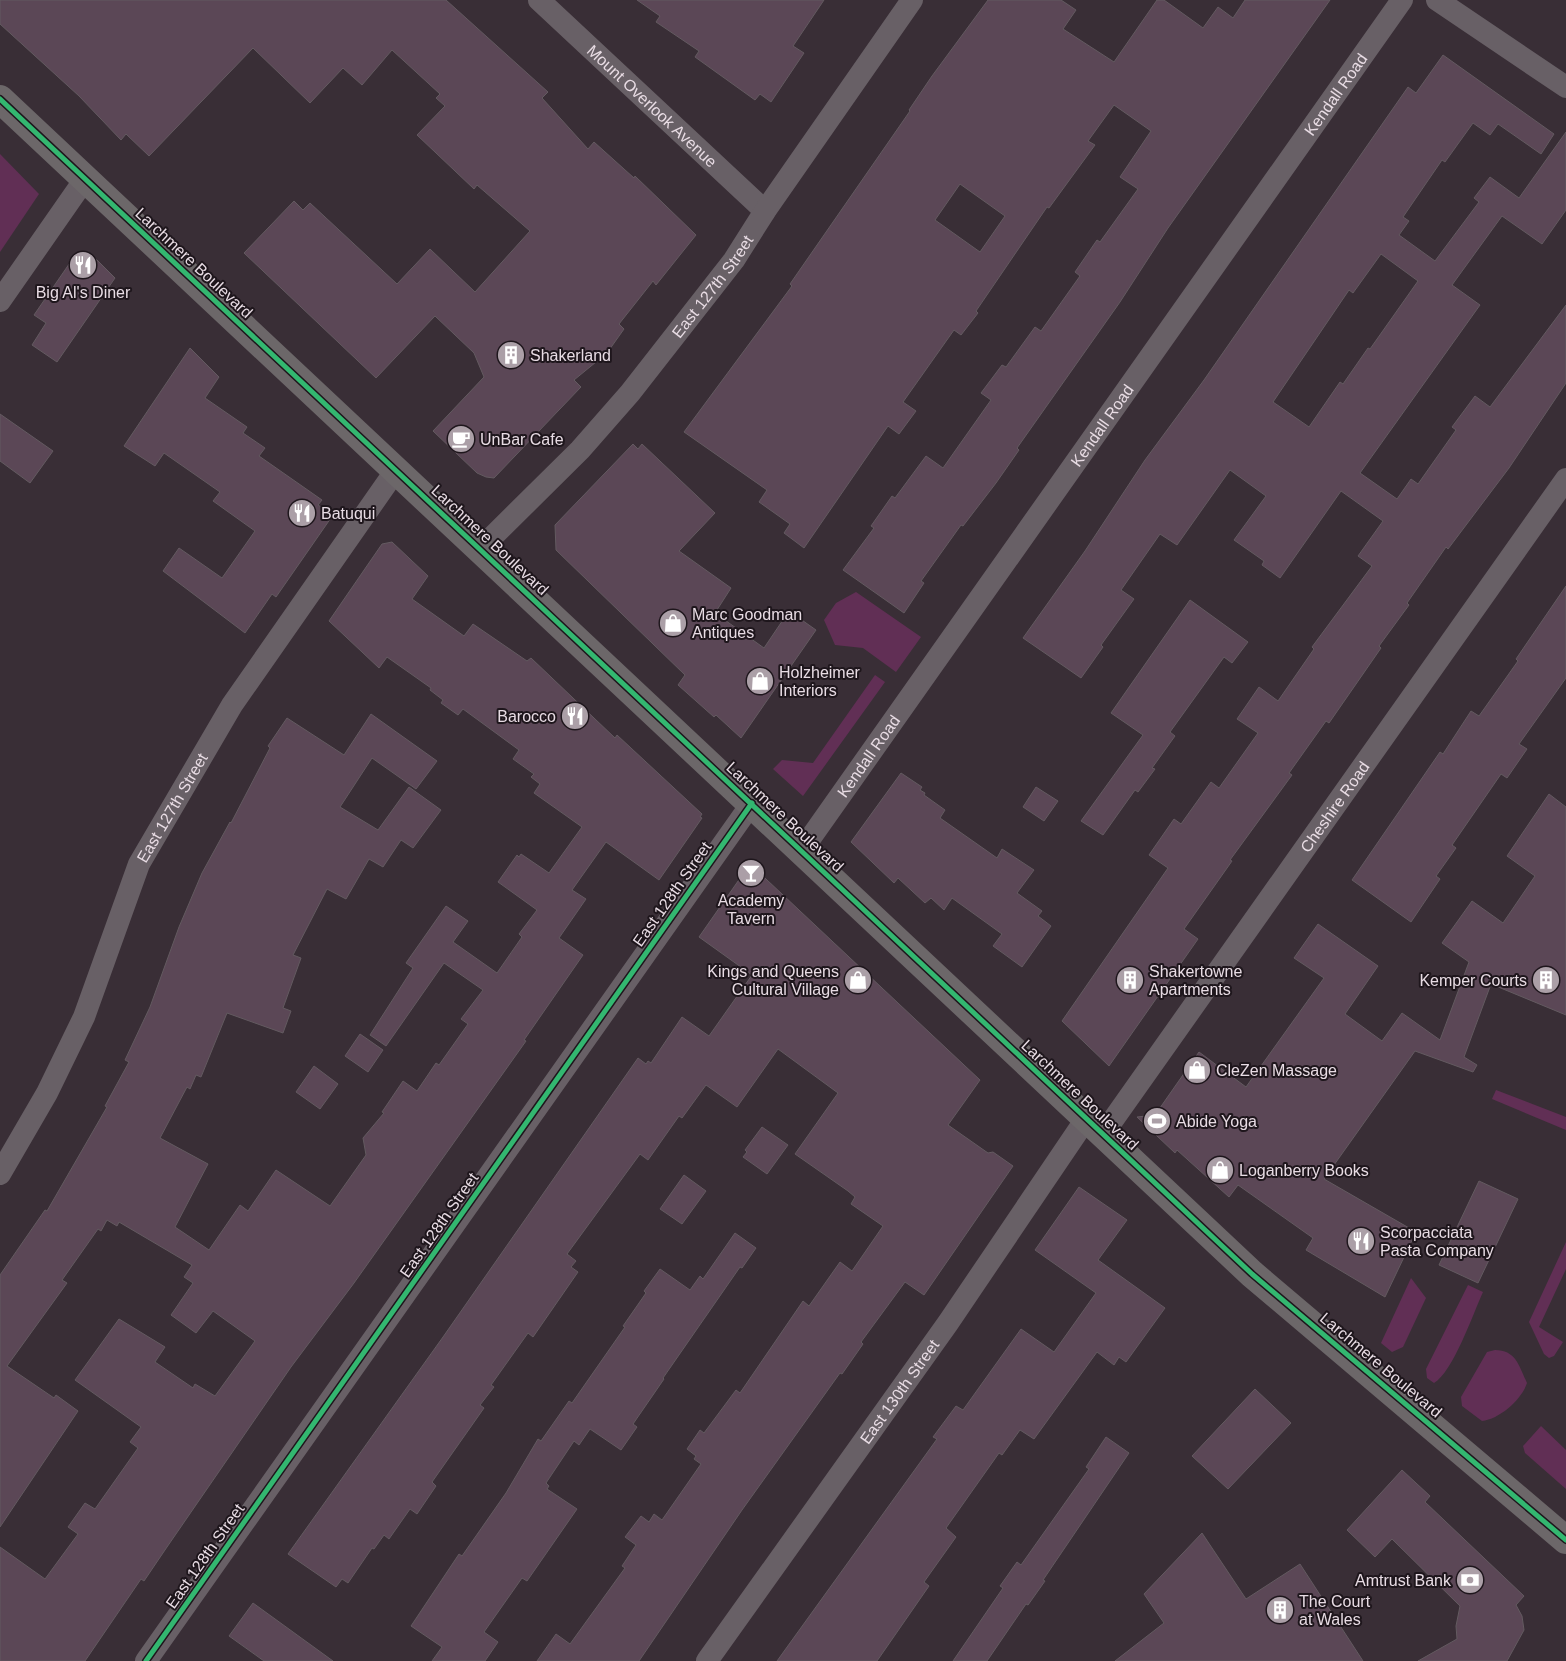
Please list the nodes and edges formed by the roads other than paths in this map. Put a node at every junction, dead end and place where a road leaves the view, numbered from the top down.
1 (538, 0) edge
2 (912, 0) edge
3 (1402, 0) edge
4 (1437, 0) edge
5 (1566, 87) edge
6 (0, 98) edge
7 (85, 179) junction
8 (765, 211) junction
9 (0, 301) edge
10 (396, 470) junction
11 (1566, 478) edge
12 (481, 548) junction
13 (752, 803) junction
14 (802, 850) junction
15 (1094, 1126) junction
16 (0, 1174) edge
17 (1566, 1540) edge
18 (146, 1661) edge
19 (707, 1661) edge

1 - 8 street, Mount Overlook Avenue
2 - 8 street, East 127th Street
3 - 14 street, Kendall Road
4 - 5 street
6 - 7 main road, Larchmere Boulevard
7 - 9 street
7 - 10 main road, Larchmere Boulevard
8 - 12 street, East 127th Street
10 - 12 main road, Larchmere Boulevard
10 - 16 street, East 127th Street
11 - 15 street, Cheshire Road
12 - 13 main road, Larchmere Boulevard
13 - 14 main road, Larchmere Boulevard
13 - 18 street, East 128th Street
14 - 15 main road, Larchmere Boulevard
15 - 17 main road, Larchmere Boulevard
15 - 19 street, East 130th Street

